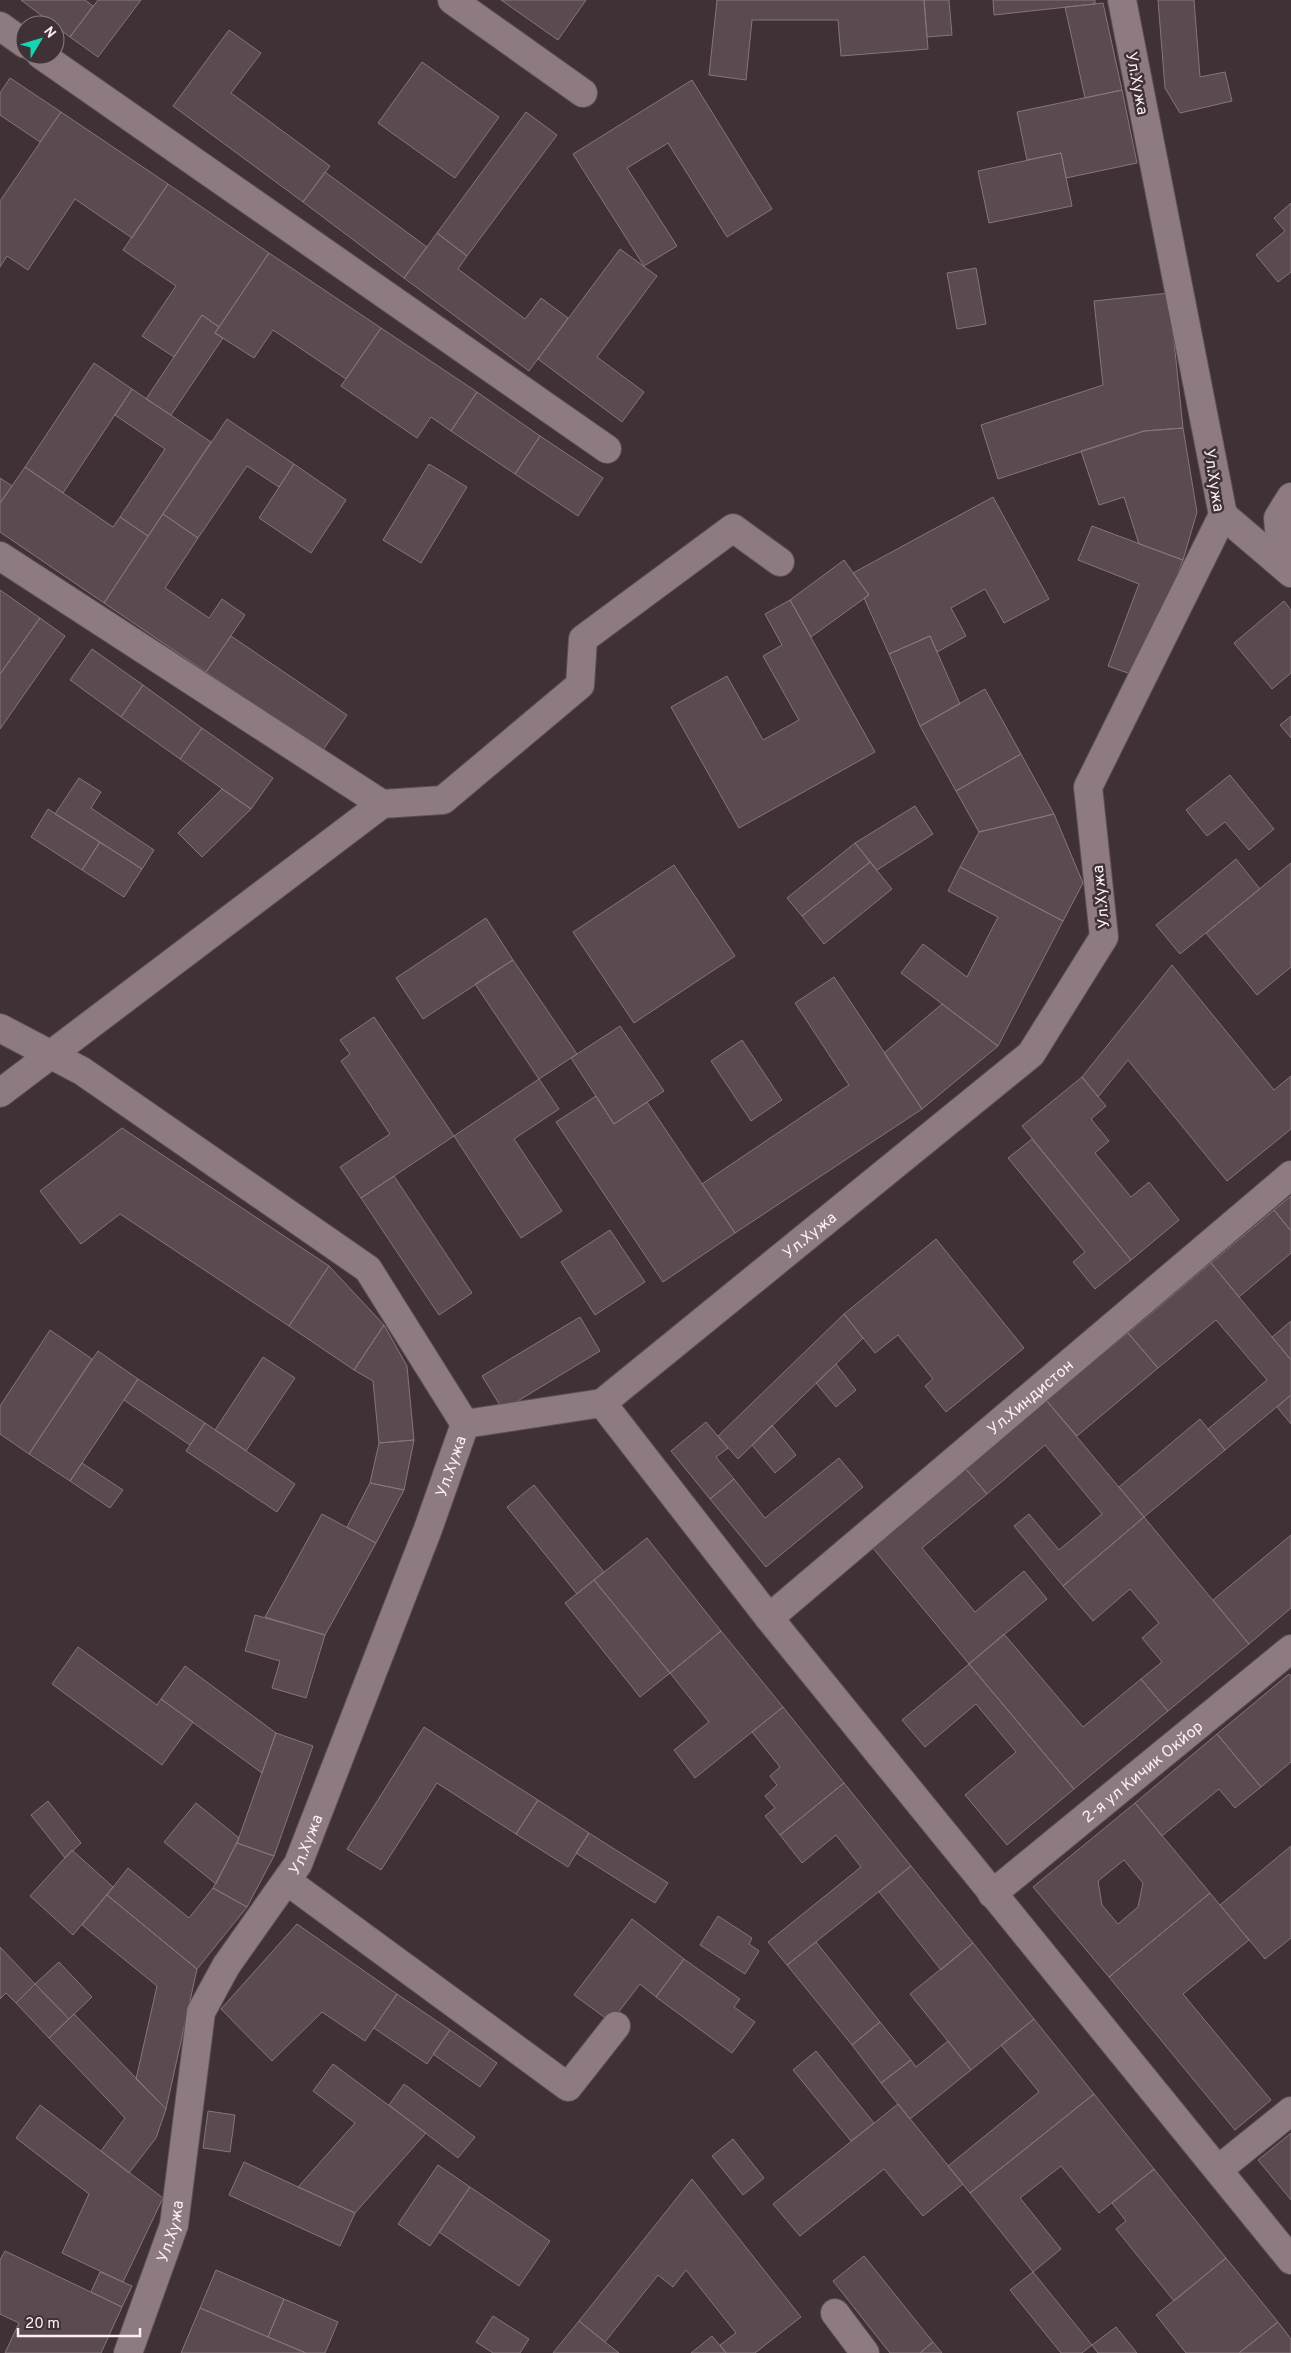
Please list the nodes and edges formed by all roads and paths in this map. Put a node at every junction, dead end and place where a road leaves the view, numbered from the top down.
1 (452, 0) edge
2 (1122, 0) edge
3 (0, 26) edge
4 (15, 37) edge
5 (55, 65) edge
6 (583, 93) dead end
7 (607, 449) dead end
8 (1291, 498) edge
9 (1223, 515) junction
10 (0, 556) edge
11 (780, 562) dead end
12 (1286, 569) edge
13 (382, 804) junction
14 (0, 1028) edge
15 (49, 1054) junction
16 (0, 1092) edge
17 (1291, 1175) edge
18 (602, 1403) junction
19 (465, 1424) junction
20 (769, 1618) junction
21 (1291, 1648) edge
22 (287, 1881) junction
23 (992, 1894) junction
24 (616, 2026) dead end
25 (1291, 2111) edge
26 (1219, 2169) junction
27 (1291, 2260) edge
28 (836, 2313) dead end
29 (128, 2353) edge
30 (865, 2353) edge

1 - 6 street
2 - 9 street, Ул.Хужа
3 - 4 street
5 - 7 street
8 - 12 street
9 - 12 street
9 - 18 street, Ул.Хужа
10 - 13 street
11 - 13 street
13 - 15 street
14 - 15 street
15 - 16 street
15 - 19 street
17 - 20 street, Ул.Хиндистон
18 - 19 street, Ул.Хужа
18 - 20 street
19 - 22 street, Ул.Хужа
20 - 23 street
21 - 23 street, 2-я ул Кичик Окйор
22 - 24 street
22 - 29 street, Ул.Хужа
23 - 26 street
25 - 26 street
26 - 27 street
28 - 30 street

